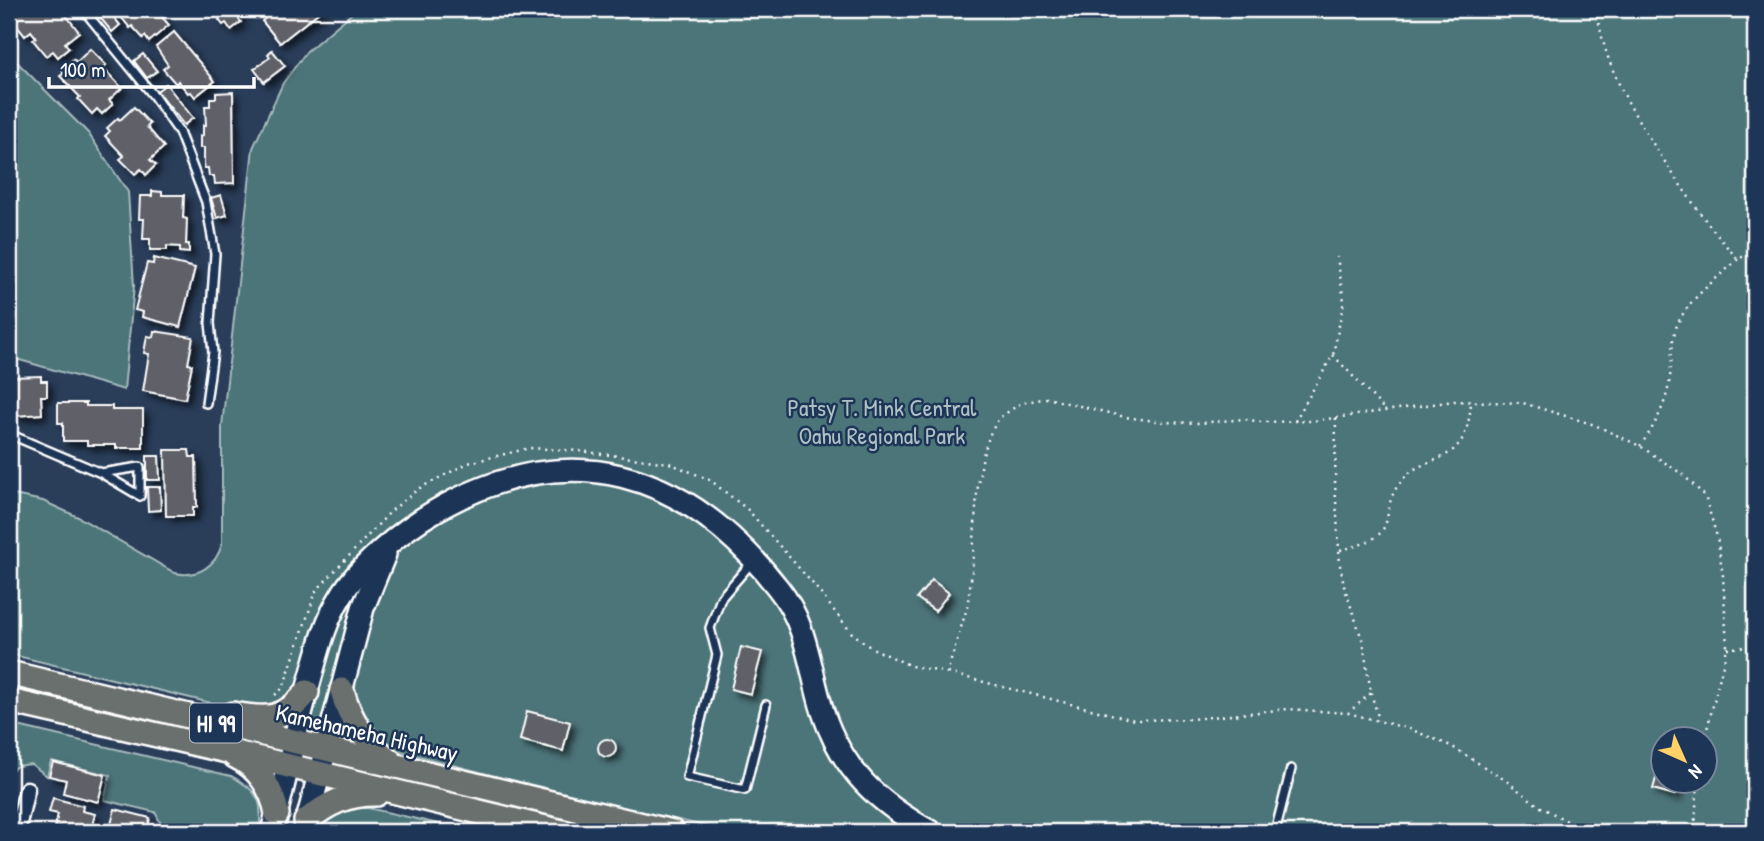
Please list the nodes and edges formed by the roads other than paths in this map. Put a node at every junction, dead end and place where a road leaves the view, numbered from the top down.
1 (83, 9) edge
2 (206, 403) dead end
3 (9, 434) edge
4 (101, 473) junction
5 (391, 543) junction
6 (753, 560) junction
7 (9, 673) edge
8 (341, 690) junction
9 (307, 692) junction
10 (9, 701) edge
11 (766, 705) dead end
12 (186, 716) junction
13 (294, 742) junction
14 (223, 750) junction
15 (325, 750) junction
16 (396, 765) junction
17 (288, 766) junction
18 (1291, 769) dead end
19 (319, 774) junction
20 (27, 789) dead end
21 (422, 798) junction
22 (274, 823) edge
23 (305, 827) edge
24 (17, 832) edge
25 (562, 832) edge
26 (672, 832) edge
27 (931, 832) edge
28 (1275, 832) edge

1 - 2 lane
3 - 4 lane
4 - 4 lane
5 - 6 street
5 - 8 street
5 - 9 street
6 - 11 lane
6 - 27 street
7 - 12 main road, Kamehameha Highway / HI 99
8 - 15 street
8 - 16 main road
9 - 12 main road
9 - 13 street
10 - 14 main road, Kamehameha Highway / HI 99
12 - 13 main road, Kamehameha Highway / HI 99
13 - 15 main road, Kamehameha Highway / HI 99
13 - 17 street
14 - 17 main road, Kamehameha Highway / HI 99
14 - 22 main road
15 - 16 main road, Kamehameha Highway / HI 99
15 - 19 street
16 - 26 main road, Kamehameha Highway / HI 99
17 - 19 main road, Kamehameha Highway / HI 99
17 - 22 street
18 - 28 lane
19 - 21 main road, Kamehameha Highway / HI 99
19 - 23 street
20 - 24 street
21 - 23 main road
21 - 25 main road, Kamehameha Highway / HI 99

